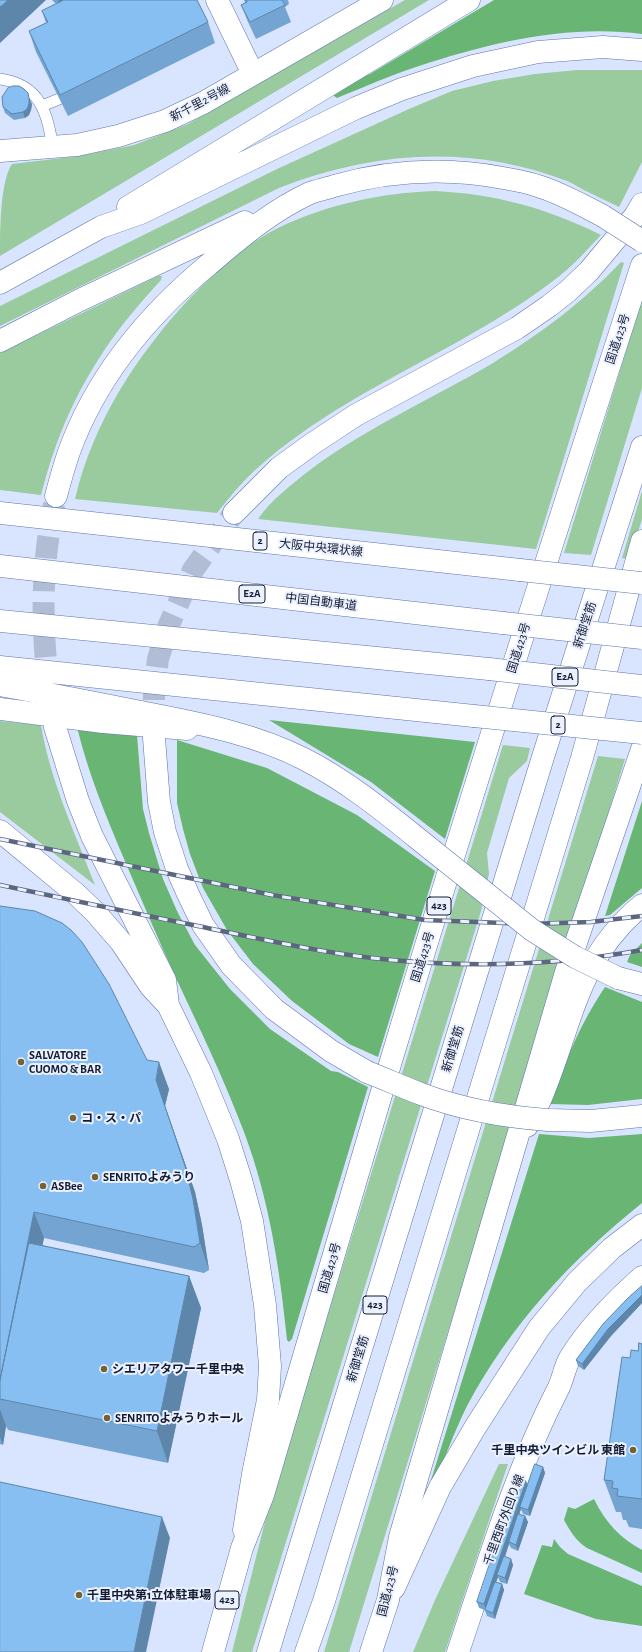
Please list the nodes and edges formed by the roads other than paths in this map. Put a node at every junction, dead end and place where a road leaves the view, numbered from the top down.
1 (217, 0) edge
2 (382, 0) edge
3 (469, 0) edge
4 (642, 50) edge
5 (253, 74) junction
6 (0, 79) edge
7 (59, 99) edge
8 (42, 106) junction
9 (53, 148) junction
10 (0, 151) edge
11 (311, 193) junction
12 (642, 204) edge
13 (101, 227) junction
14 (642, 241) edge
15 (642, 265) edge
16 (0, 283) edge
17 (0, 341) edge
18 (642, 447) edge
19 (56, 496) tunnel mouth
20 (0, 513) edge
21 (234, 513) tunnel mouth
22 (642, 541) edge
23 (0, 566) edge
24 (642, 583) edge
25 (0, 621) edge
26 (642, 638) edge
27 (0, 667) edge
28 (0, 685) edge
29 (642, 686) edge
30 (0, 709) edge
31 (55, 727) dead end
32 (236, 733) junction
33 (642, 733) edge
34 (154, 738) tunnel mouth
35 (642, 749) edge
36 (0, 831) edge
37 (642, 905) edge
38 (642, 984) edge
39 (168, 1005) junction
40 (642, 1116) edge
41 (514, 1150) junction
42 (642, 1225) edge
43 (642, 1278) edge
44 (242, 1548) junction
45 (388, 1600) junction
46 (213, 1652) edge
47 (268, 1652) edge
48 (306, 1652) edge
49 (371, 1652) edge
50 (458, 1652) edge

1 - 5 main road
2 - 5 main road, 新千里2号線
3 - 13 main road
4 - 13 main road
5 - 9 main road, 新千里2号線
6 - 8 lane
7 - 8 lane
8 - 9 lane
9 - 10 main road, 新千里2号線
11 - 14 main road, bridge
11 - 17 main road
11 - 19 main road
12 - 21 main road
13 - 16 main road
15 - 44 main road, 国道423号 / 423
18 - 47 main road, 新御堂筋 / 423
20 - 24 main road, 大阪中央環状線 / 2, bridge
22 - 48 main road
23 - 26 main road, 中国自動車道 / E2A, bridge
25 - 29 main road, E2A, bridge
27 - 33 main road, 2, bridge
28 - 32 main road
30 - 32 main road
31 - 39 main road
32 - 38 main road, bridge
34 - 40 main road, bridge
35 - 41 main road, 国道423号
36 - 39 main road
37 - 41 main road
39 - 44 main road
41 - 45 main road, 国道423号
42 - 45 main road
43 - 50 main road, 千里西町外回り線
44 - 46 main road, 国道423号 / 423
45 - 49 main road, 国道423号

